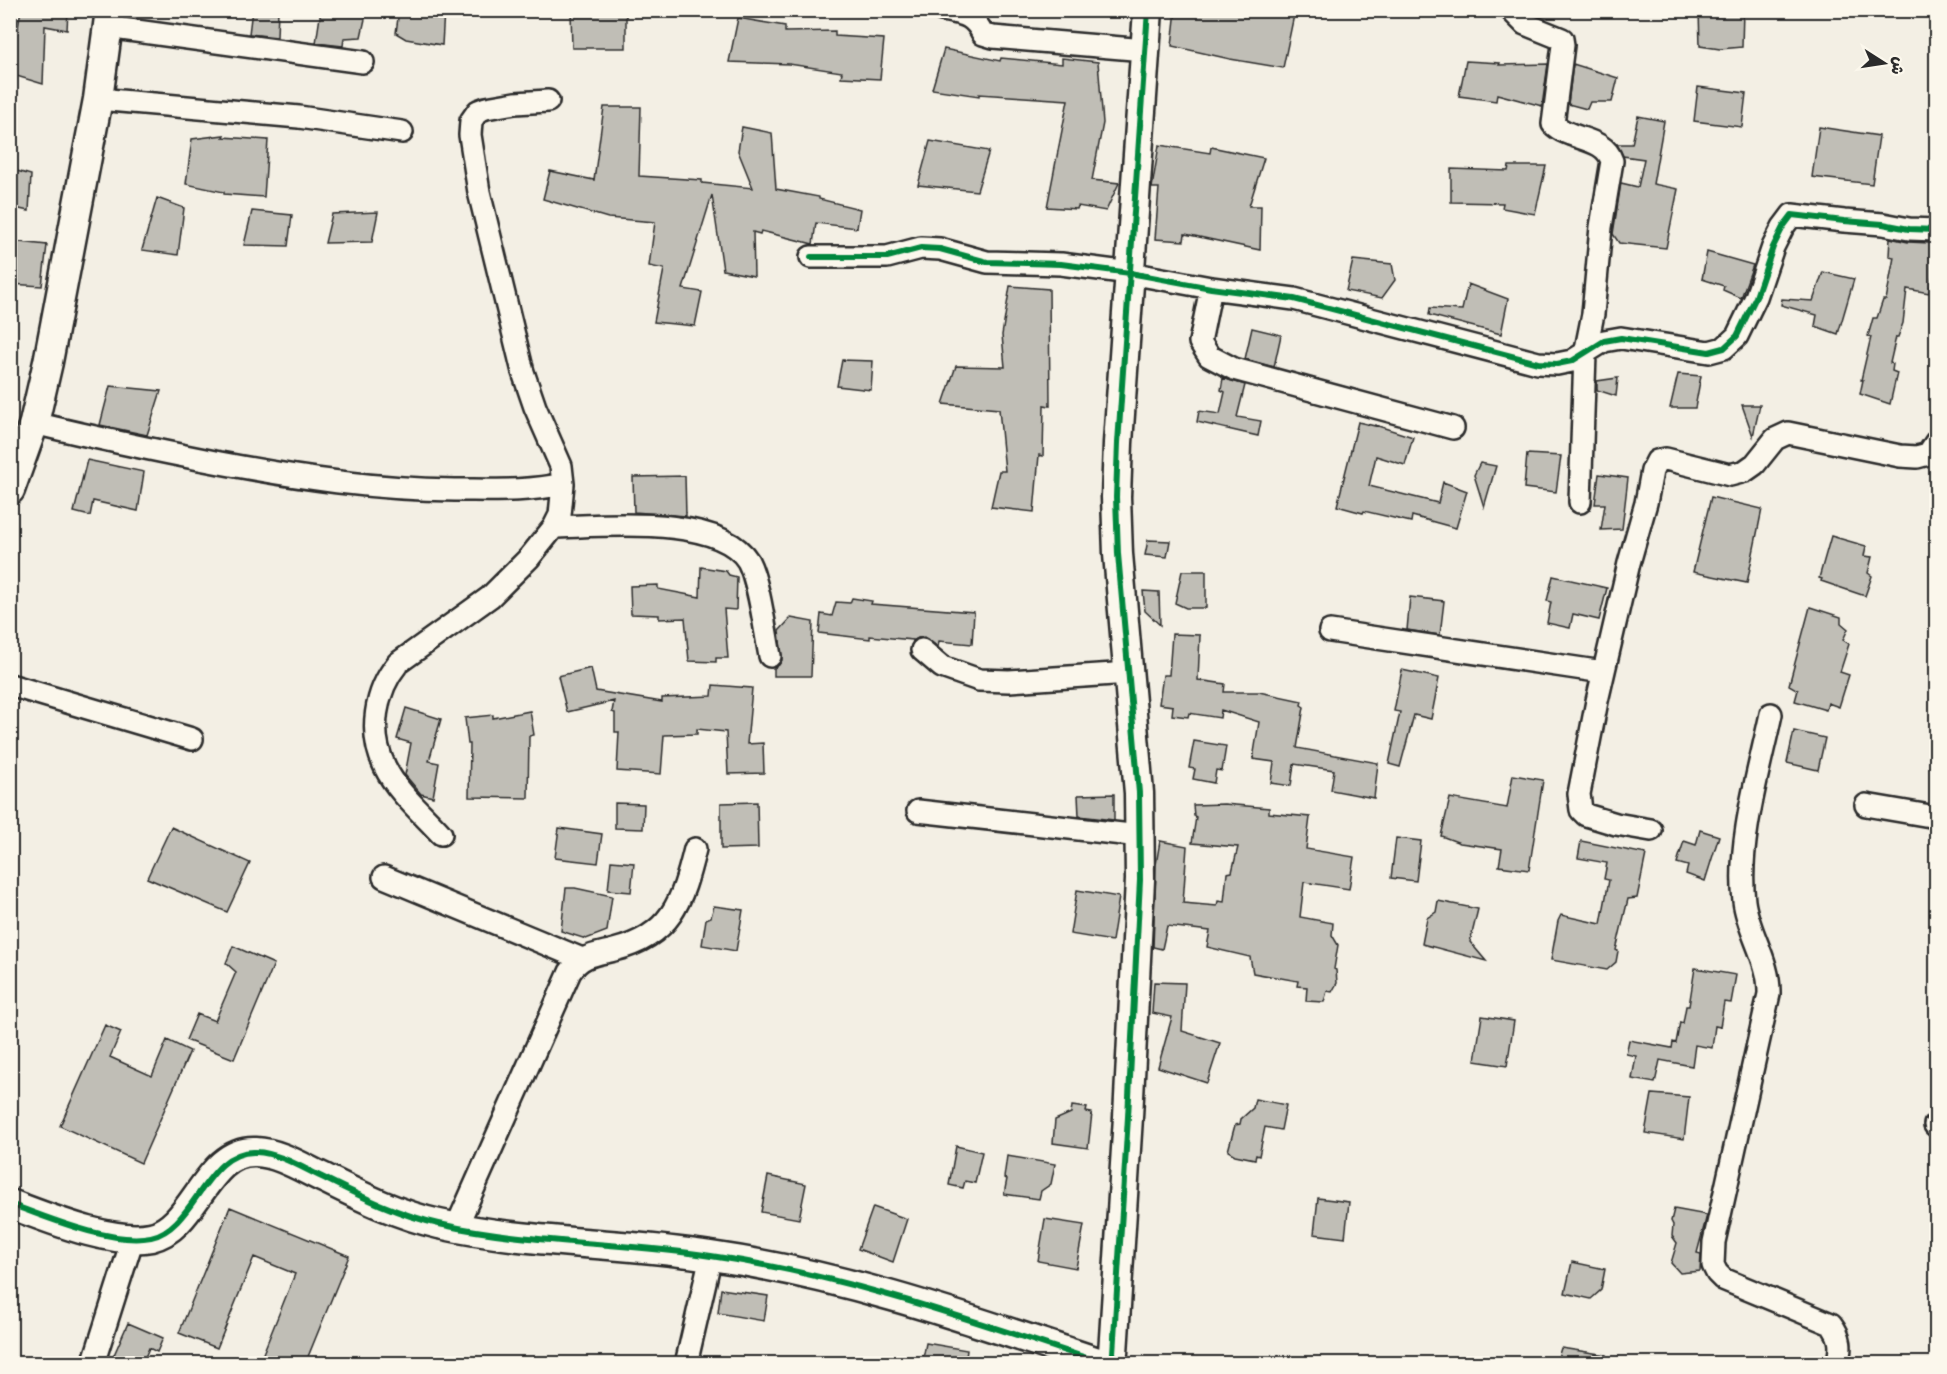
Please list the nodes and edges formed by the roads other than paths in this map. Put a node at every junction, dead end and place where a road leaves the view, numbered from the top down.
1 (942, 10) edge
2 (1148, 10) edge
3 (1511, 10) edge
4 (108, 19) edge
5 (1145, 50) junction
6 (363, 62) dead end
7 (98, 99) junction
8 (548, 101) dead end
9 (402, 132) dead end
10 (1936, 230) edge
11 (811, 257) dead end
12 (1130, 273) junction
13 (1211, 288) junction
14 (1585, 354) junction
15 (34, 423) junction
16 (1453, 428) dead end
17 (1936, 442) edge
18 (563, 484) junction
19 (10, 490) edge
20 (1580, 502) dead end
21 (554, 527) junction
22 (1330, 631) dead end
23 (922, 651) dead end
24 (770, 656) dead end
25 (1604, 672) junction
26 (1129, 673) junction
27 (10, 685) edge
28 (1771, 714) dead end
29 (192, 739) dead end
30 (1866, 805) dead end
31 (918, 811) dead end
32 (1936, 817) edge
33 (1651, 830) dead end
34 (441, 834) dead end
35 (1140, 836) junction
36 (695, 849) dead end
37 (384, 877) dead end
38 (582, 959) junction
39 (10, 1204) edge
40 (456, 1228) junction
41 (133, 1238) junction
42 (711, 1256) junction
43 (1109, 1361) edge
44 (93, 1364) edge
45 (686, 1364) edge
46 (1837, 1364) edge

1 - 5 street
2 - 5 street
3 - 14 street
4 - 6 street
4 - 7 street
5 - 12 street
7 - 9 street
7 - 15 street
8 - 18 street
10 - 14 street
11 - 12 street
12 - 13 street
12 - 26 street
13 - 14 street
13 - 16 street
14 - 20 street
15 - 18 street
15 - 19 street
17 - 25 street
18 - 21 street
21 - 24 street
21 - 34 street
22 - 25 street
23 - 26 street
25 - 33 street
26 - 35 street
27 - 29 street
28 - 46 street
30 - 32 street
31 - 35 street
35 - 43 street
36 - 38 street
37 - 38 street
38 - 40 street
39 - 41 street
40 - 41 street
40 - 42 street
41 - 44 street
42 - 43 street
42 - 45 street

